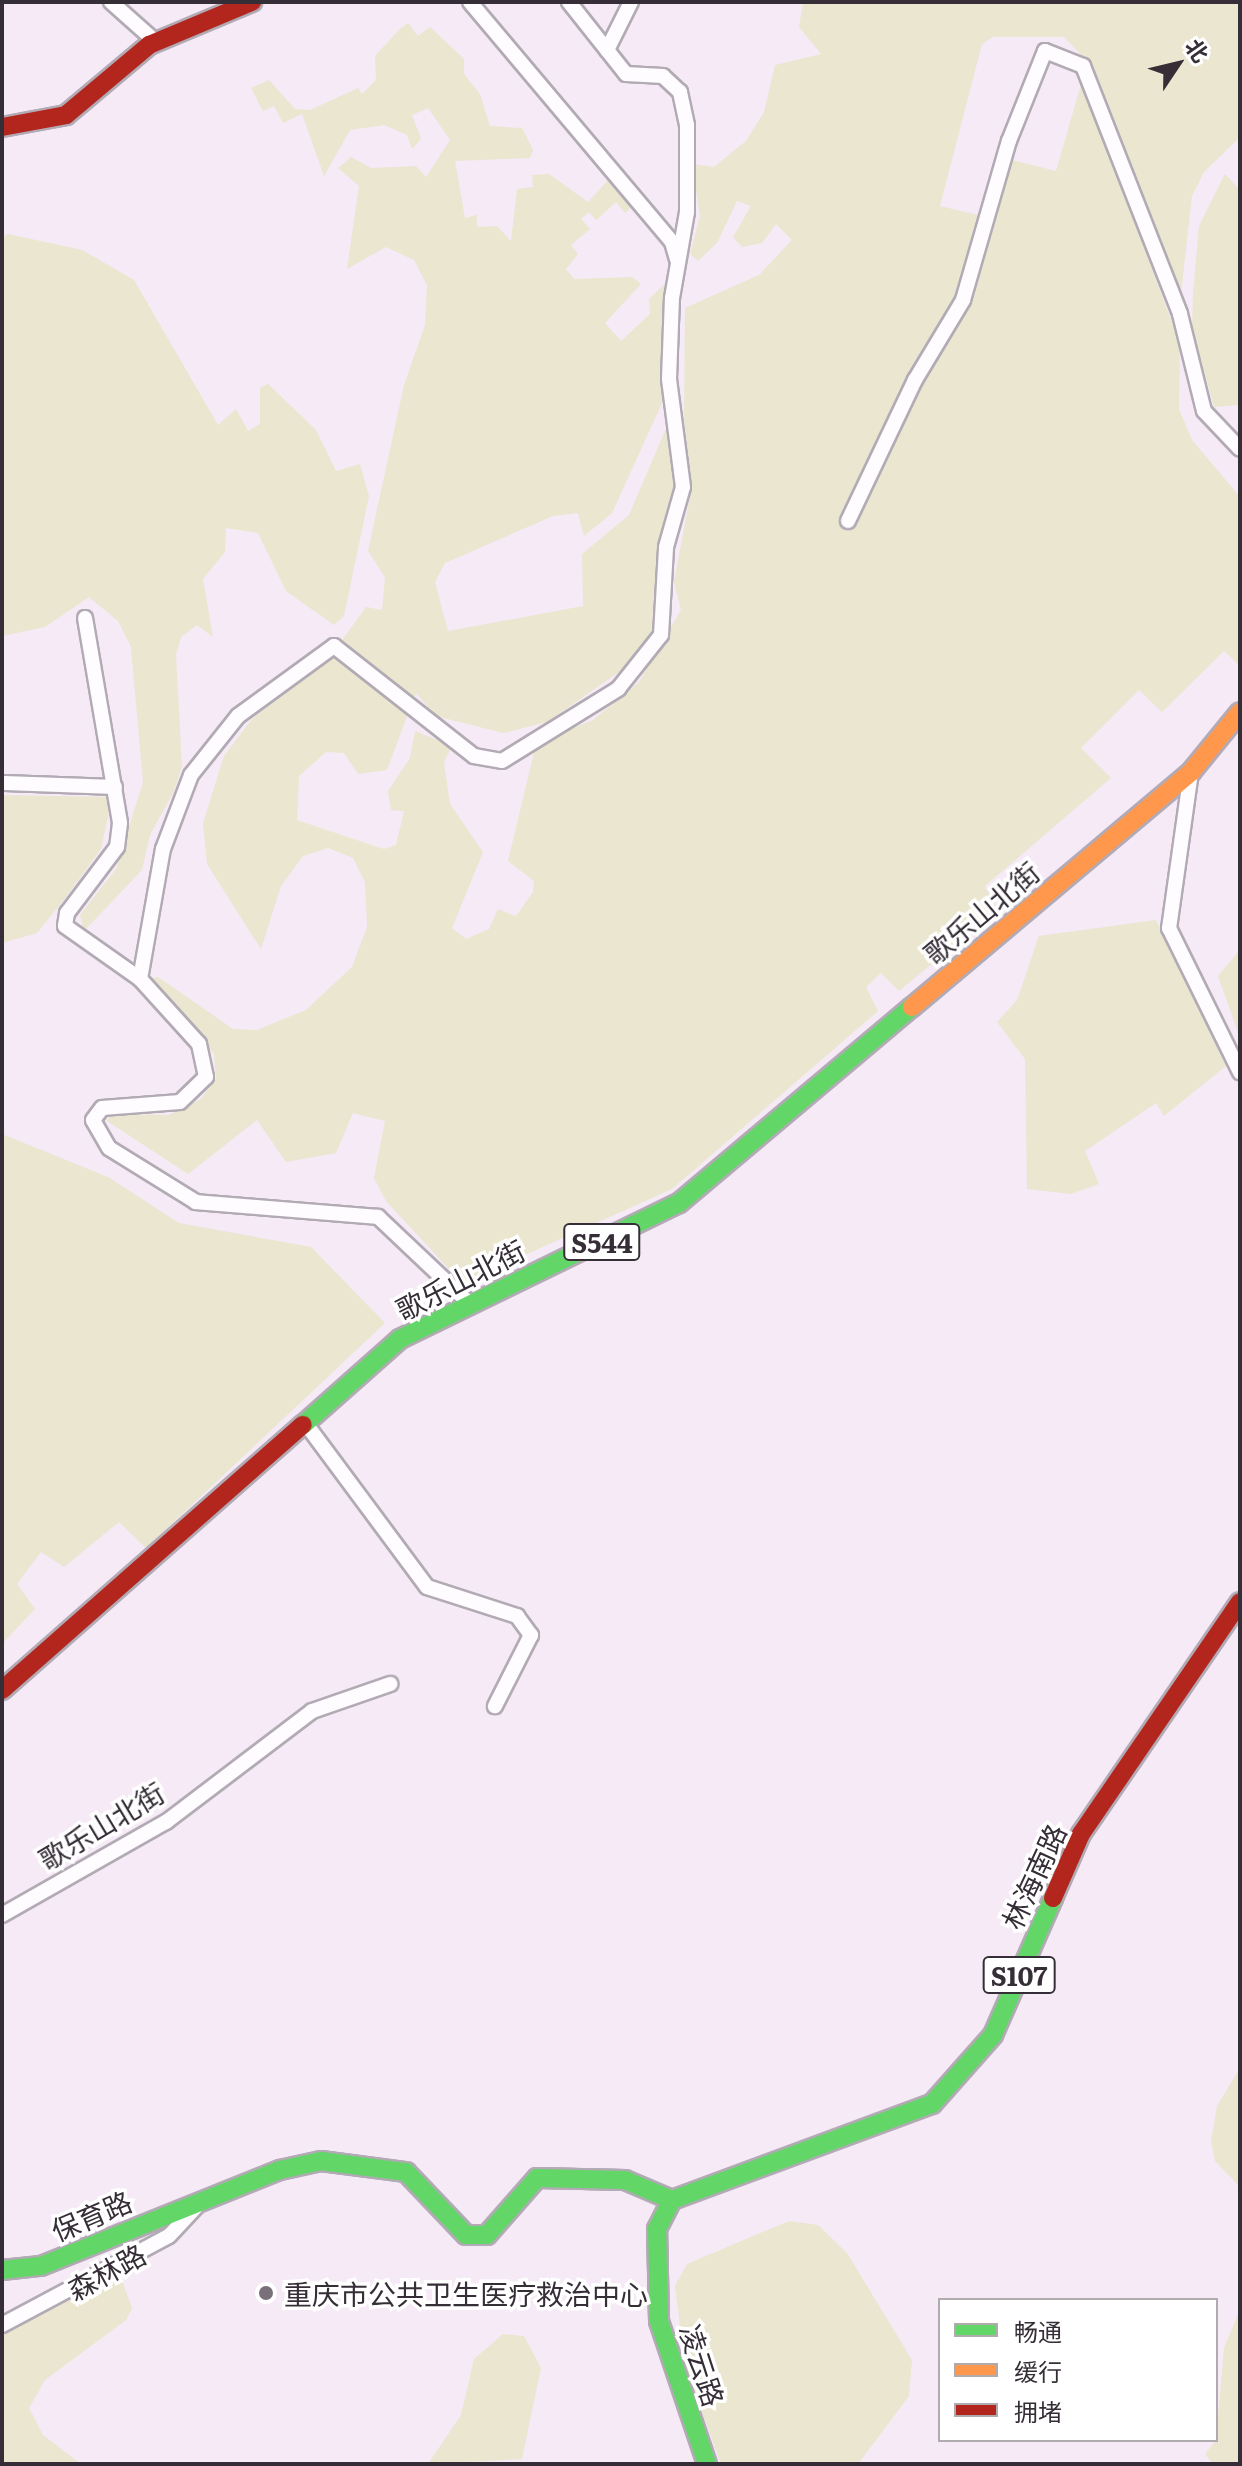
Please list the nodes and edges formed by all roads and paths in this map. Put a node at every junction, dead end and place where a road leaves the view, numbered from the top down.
1 (111, 2) edge
2 (252, 2) edge
3 (470, 2) edge
4 (569, 2) edge
5 (631, 2) edge
6 (156, 42) junction
7 (607, 50) junction
8 (2, 127) edge
9 (679, 263) junction
10 (1240, 449) edge
11 (848, 521) dead end
12 (85, 618) dead end
13 (1240, 712) edge
14 (1191, 772) junction
15 (2, 783) edge
16 (115, 787) junction
17 (140, 979) junction
18 (1240, 1072) edge
19 (468, 1302) junction
20 (306, 1424) junction
21 (1240, 1602) edge
22 (390, 1684) dead end
23 (2, 1690) edge
24 (495, 1706) dead end
25 (2, 1915) edge
26 (672, 2200) junction
27 (200, 2202) junction
28 (2, 2270) edge
29 (2, 2325) edge
30 (707, 2464) edge

1 - 6 street
2 - 6 main road
3 - 9 street
4 - 7 street
5 - 7 street
6 - 8 main road
7 - 9 street
9 - 17 street
10 - 11 street
12 - 16 street
13 - 14 main road, S544
14 - 18 street
14 - 19 main road, 歌乐山北街 / S544
15 - 16 street
16 - 17 street
17 - 19 street
19 - 20 main road, 歌乐山北街 / S544
20 - 23 main road, 歌乐山北街 / S544
20 - 24 street
21 - 26 main road, 林海南路 / S107
22 - 25 street, 歌乐山北街
26 - 27 main road
26 - 30 main road, 凌云路
27 - 28 main road, 保育路
27 - 29 street, 森林路

